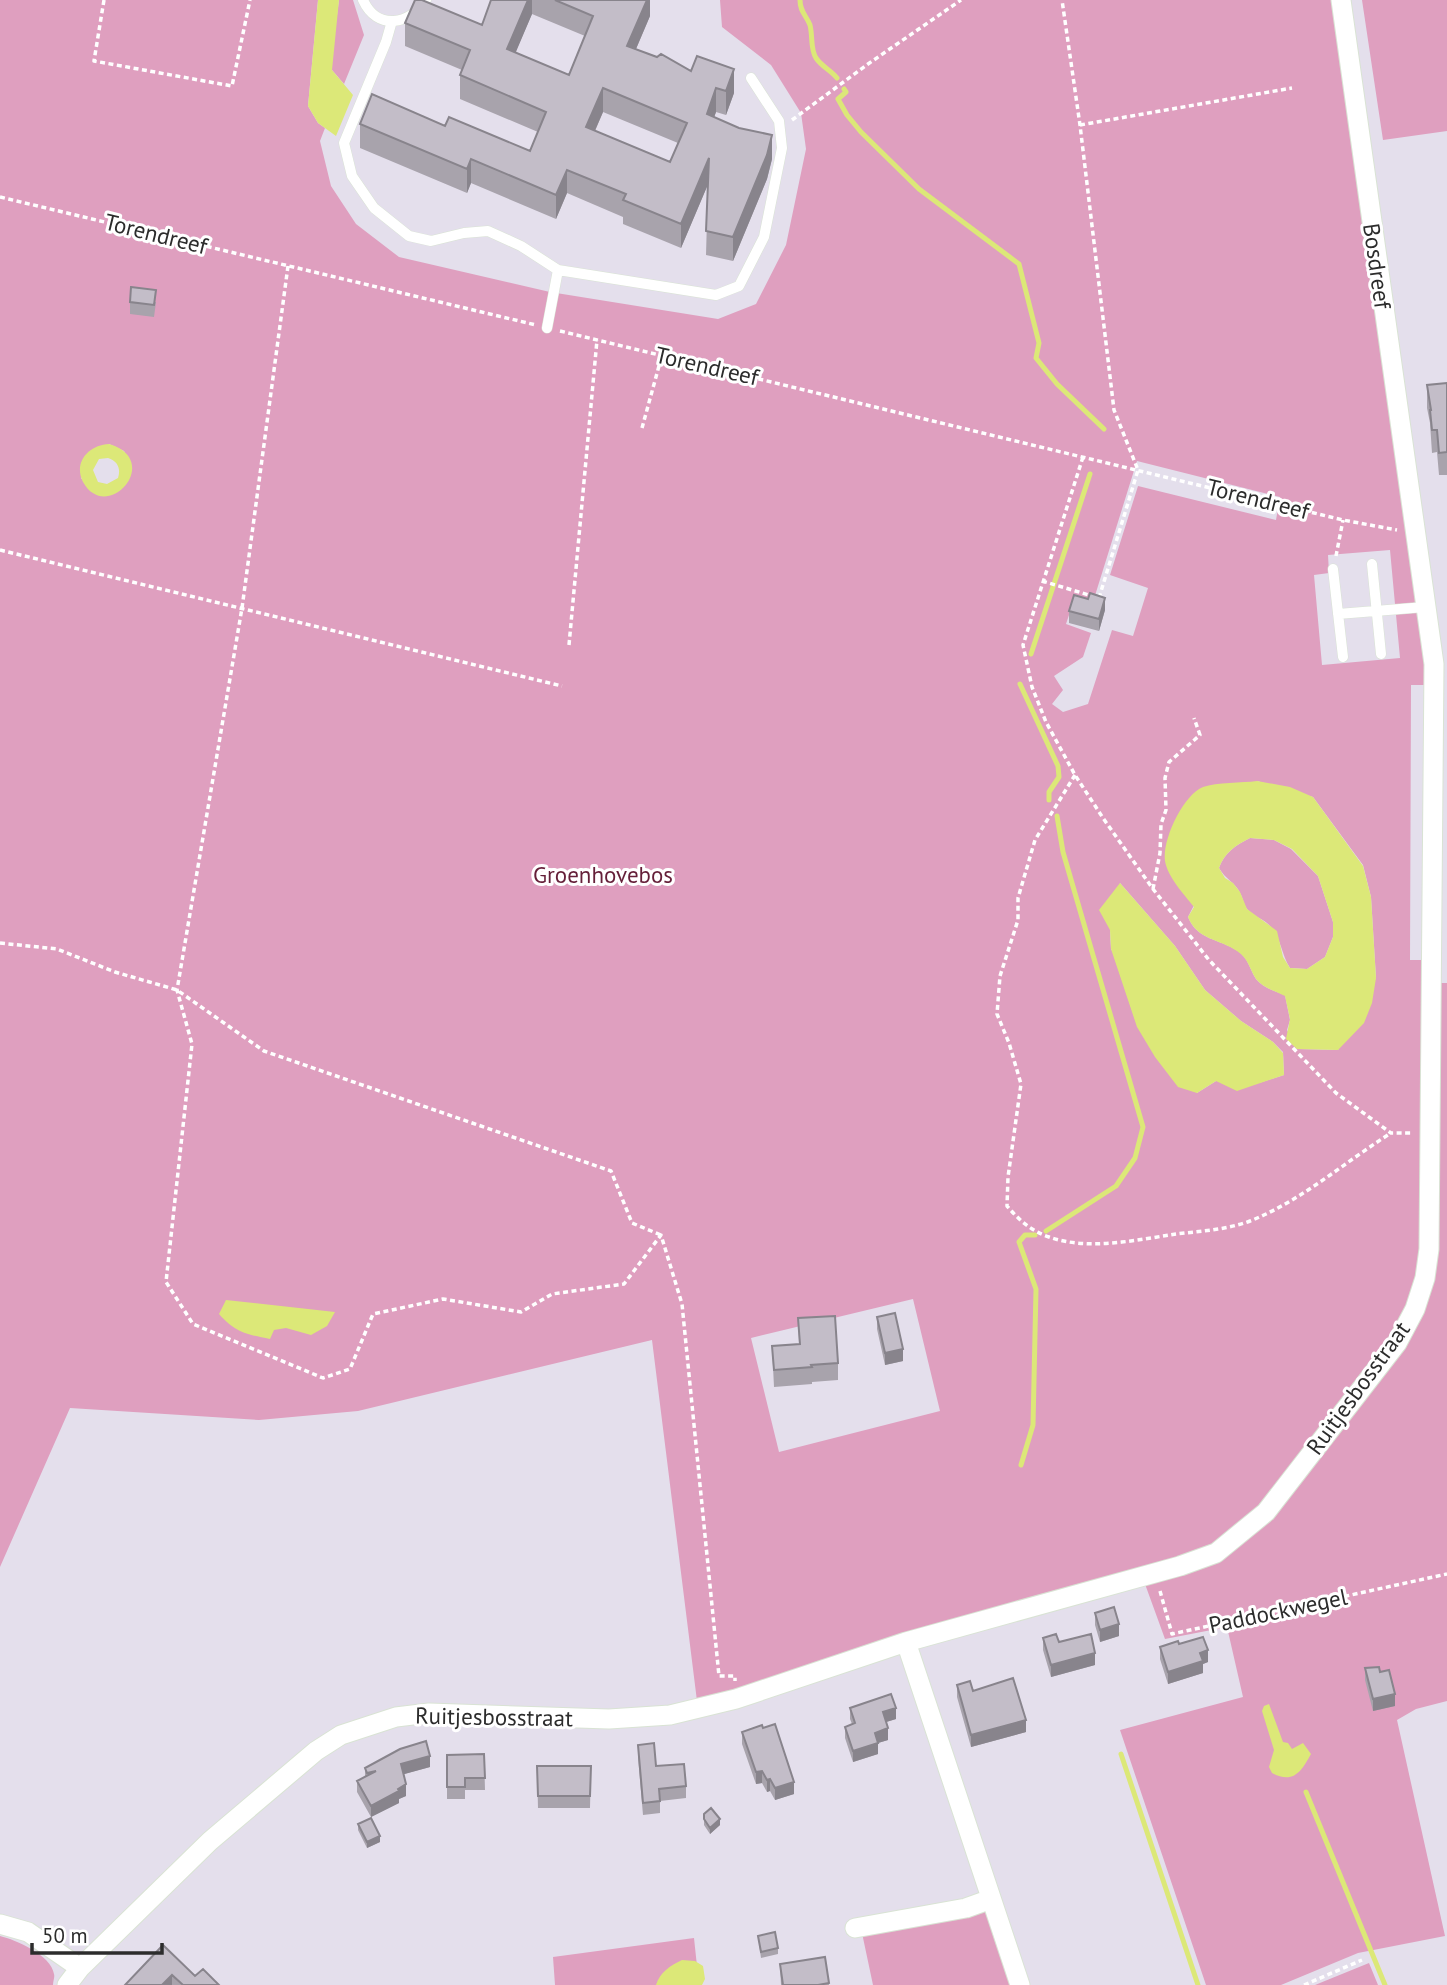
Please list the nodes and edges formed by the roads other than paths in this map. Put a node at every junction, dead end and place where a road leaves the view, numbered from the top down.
1 (363, 0) edge
2 (426, 0) edge
3 (1341, 0) edge
4 (392, 21) junction
5 (751, 78) dead end
6 (558, 270) junction
7 (548, 328) road end
8 (1415, 533) joint
9 (1372, 564) dead end
10 (1334, 569) road end
11 (1425, 607) junction
12 (1377, 611) junction
13 (1338, 614) junction
14 (1381, 654) dead end
15 (1343, 657) dead end
16 (1440, 978) edge
17 (906, 1642) junction
18 (991, 1899) junction
19 (0, 1924) edge
20 (855, 1928) dead end
21 (80, 1968) junction
22 (67, 1985) edge
23 (1020, 1985) edge

1 - 4 lane
2 - 4 lane
3 - 8 street, Bosdreef
4 - 6 lane
5 - 6 lane
6 - 7 lane
8 - 11 street, Ruitjesbosstraat
9 - 12 lane
10 - 13 lane
11 - 12 lane
11 - 16 street, Ruitjesbosstraat
12 - 13 lane
12 - 14 lane
13 - 15 lane
16 - 17 street, Ruitjesbosstraat
17 - 18 street
17 - 21 street, Ruitjesbosstraat
18 - 20 street
18 - 23 street
19 - 21 street
21 - 22 street, Ruitjesbosstraat

